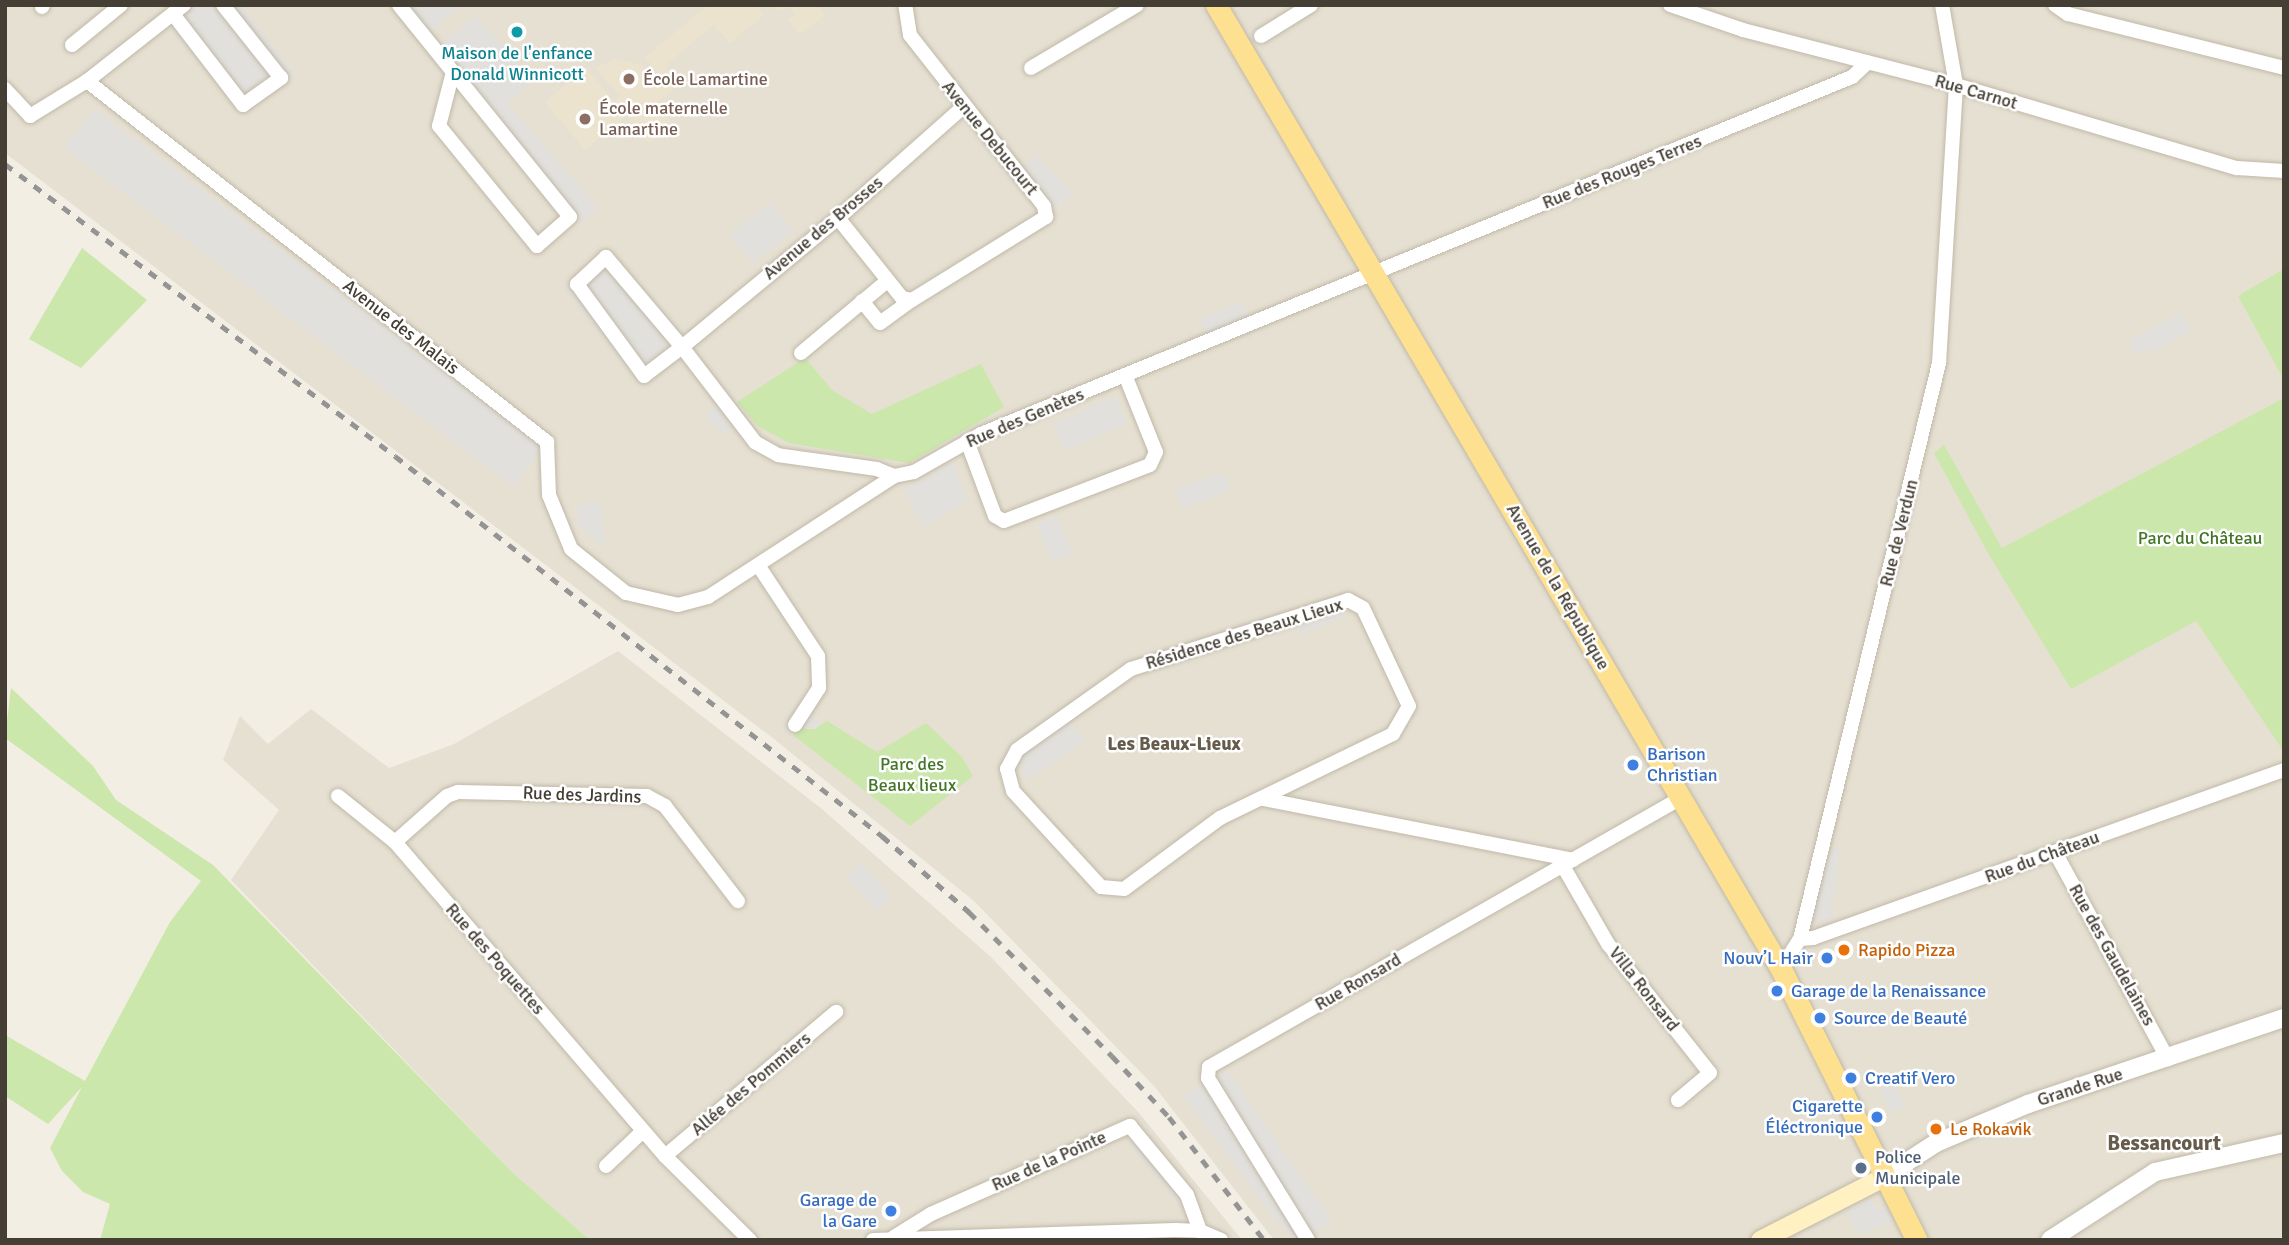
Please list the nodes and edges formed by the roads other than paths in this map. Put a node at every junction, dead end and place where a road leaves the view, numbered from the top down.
1 (121, 5) edge
2 (223, 5) edge
3 (399, 5) edge
4 (905, 5) edge
5 (1137, 5) edge
6 (1216, 5) edge
7 (1311, 5) edge
8 (1670, 5) edge
9 (1942, 5) edge
10 (2055, 5) edge
11 (179, 9) edge
12 (1261, 36) dead end
13 (72, 45) dead end
14 (1867, 63) junction
15 (1031, 68) dead end
16 (2284, 68) edge
17 (453, 72) junction
18 (88, 81) junction
19 (1956, 85) junction
20 (5, 89) edge
21 (963, 107) junction
22 (2284, 171) edge
23 (838, 218) junction
24 (1374, 274) junction
25 (887, 281) junction
26 (912, 300) junction
27 (862, 301) junction
28 (682, 347) junction
29 (801, 353) dead end
30 (1125, 375) junction
31 (967, 441) junction
32 (894, 476) junction
33 (758, 565) junction
34 (655, 601) joint
35 (795, 725) dead end
36 (2284, 771) edge
37 (338, 796) dead end
38 (1681, 798) junction
39 (1263, 799) junction
40 (395, 842) junction
41 (2055, 852) junction
42 (1568, 863) junction
43 (738, 901) dead end
44 (1800, 939) junction
45 (1781, 969) junction
46 (836, 1012) dead end
47 (2284, 1017) edge
48 (2168, 1059) junction
49 (1678, 1100) dead end
50 (643, 1131) junction
51 (2284, 1143) edge
52 (665, 1156) junction
53 (606, 1166) dead end
54 (1885, 1177) junction
55 (1200, 1231) junction
56 (894, 1237) junction
57 (1307, 1239) edge
58 (750, 1240) edge
59 (873, 1240) edge
60 (1221, 1240) edge
61 (1324, 1240) edge
62 (1760, 1240) edge
63 (1917, 1240) edge
64 (2050, 1240) edge

1 - 13 street
2 - 11 street
3 - 17 street
4 - 21 street, Avenue Debucourt
5 - 15 street
6 - 24 main road, Avenue de la République
7 - 12 street
8 - 14 street, Rue Carnot
9 - 19 street, Rue de Verdun
10 - 16 street
11 - 18 street
14 - 19 street, Rue Carnot
14 - 24 street, Rue des Rouges Terres
17 - 17 street
18 - 20 street
18 - 34 street, Avenue des Malais
19 - 22 street, Rue Carnot
19 - 44 street, Rue de Verdun
21 - 23 street, Avenue des Brosses
21 - 26 street, Avenue Debucourt
23 - 25 street
23 - 28 street, Avenue des Brosses
24 - 30 street, Rue des Genètes
24 - 38 main road, Avenue de la République
25 - 26 street
25 - 27 street
26 - 27 street, Avenue Debucourt
27 - 29 street
28 - 28 street, Avenue des Brosses
28 - 32 street, Avenue des Brosses
30 - 31 street, Rue des Genètes
30 - 31 street
31 - 32 street, Rue des Genètes
32 - 33 street, Rue des Genètes
33 - 34 street, Rue des Genètes
33 - 35 street
36 - 41 street, Rue du Château
37 - 40 street, Rue des Poquettes
38 - 42 street, Rue Ronsard
38 - 45 main road, Avenue de la République
39 - 39 street, Résidence des Beaux Lieux
39 - 42 street
40 - 43 street, Rue des Jardins
40 - 50 street, Rue des Poquettes
41 - 44 street, Rue du Château
41 - 48 street, Rue des Gaudelaines
42 - 49 street, Villa Ronsard
42 - 57 street, Rue Ronsard
44 - 45 street, Rue de Verdun
45 - 54 main road, Avenue de la République
46 - 52 street, Allée des Pommiers
47 - 48 street, Grande Rue
48 - 54 street, Grande Rue
50 - 52 street, Rue des Poquettes
50 - 53 street
51 - 64 street
52 - 58 street, Rue des Poquettes
54 - 62 main road
54 - 63 main road, Avenue de la République
55 - 56 street
55 - 56 street, Rue de la Pointe
55 - 60 street
56 - 59 street
57 - 61 street

